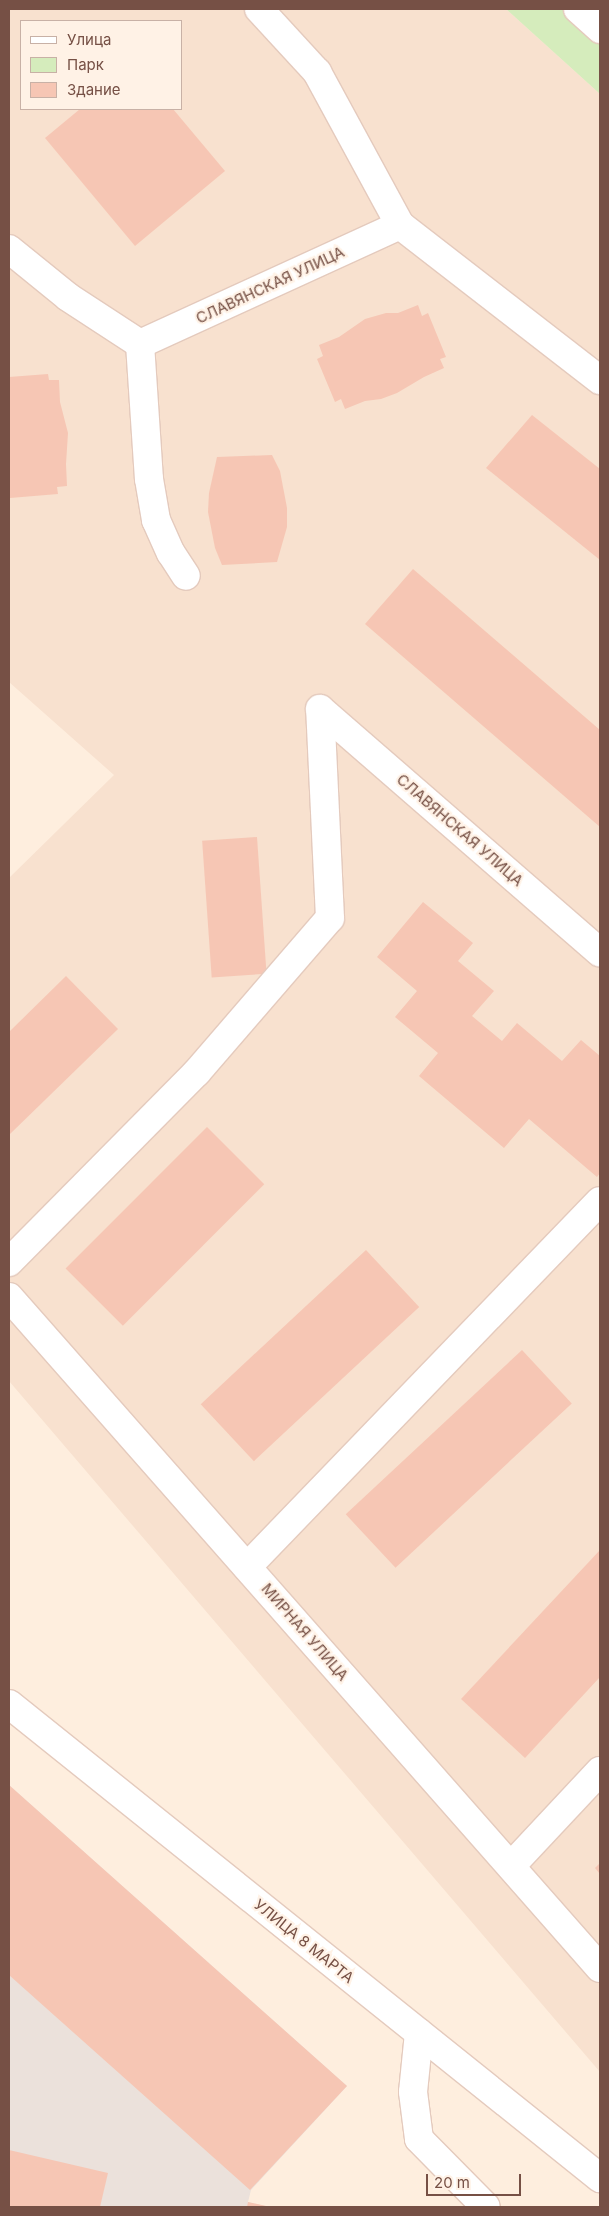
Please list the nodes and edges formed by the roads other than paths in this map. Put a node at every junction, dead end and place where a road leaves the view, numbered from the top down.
1 (259, 9) edge
2 (578, 9) edge
3 (600, 29) edge
4 (400, 225) junction
5 (9, 249) edge
6 (140, 344) junction
7 (600, 380) edge
8 (186, 576) dead end
9 (600, 952) edge
10 (600, 1201) edge
11 (9, 1262) edge
12 (9, 1297) edge
13 (247, 1567) junction
14 (9, 1704) edge
15 (600, 1771) edge
16 (511, 1866) junction
17 (600, 1968) edge
18 (419, 2033) junction
19 (600, 2178) edge
20 (486, 2207) edge

1 - 4 street
2 - 3 street
4 - 6 street, СЛАВЯНСКАЯ УЛИЦА
4 - 7 street
5 - 6 street
6 - 8 street
9 - 11 street, СЛАВЯНСКАЯ УЛИЦА
10 - 13 street
12 - 13 street, МИРНАЯ УЛИЦА
13 - 16 street, МИРНАЯ УЛИЦА
14 - 18 street, УЛИЦА 8 МАРТА
15 - 16 street
16 - 17 street, МИРНАЯ УЛИЦА
18 - 19 street, УЛИЦА 8 МАРТА
18 - 20 street

